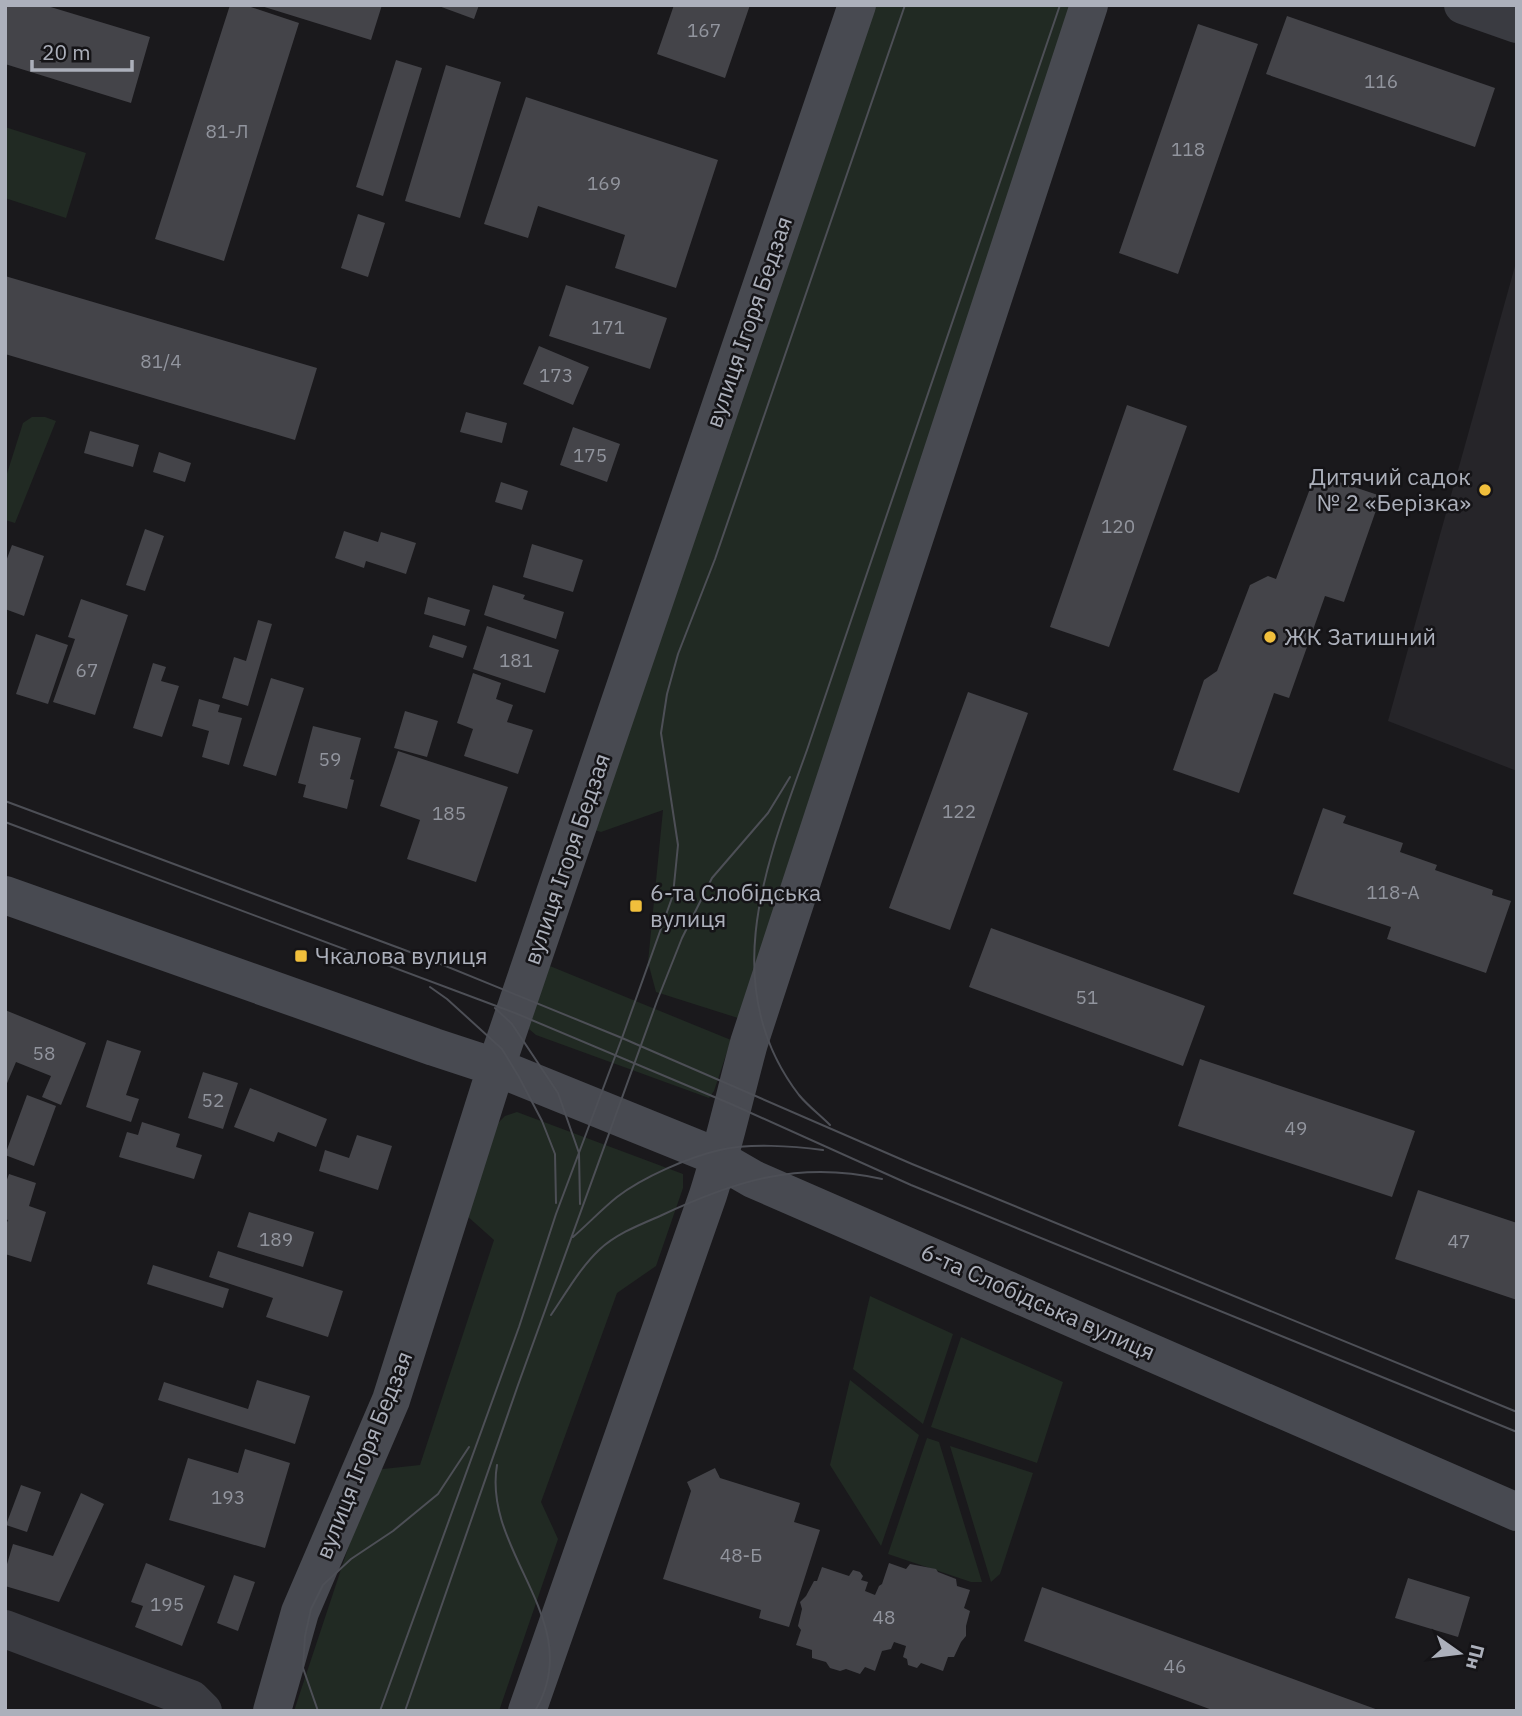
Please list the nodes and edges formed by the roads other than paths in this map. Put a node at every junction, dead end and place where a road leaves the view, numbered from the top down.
1 (857, 5) edge
2 (1089, 5) edge
3 (1463, 5) edge
4 (1517, 24) edge
5 (5, 895) edge
6 (498, 1068) junction
7 (720, 1159) junction
8 (1517, 1512) edge
9 (5, 1629) edge
10 (203, 1711) edge
11 (272, 1711) edge
12 (527, 1711) edge

1 - 6 street, вулиця Ігоря Бедзая
2 - 7 street
3 - 4 street
5 - 6 street, 6-та Слобідська вулиця
6 - 7 street, 6-та Слобідська вулиця
6 - 11 street, вулиця Ігоря Бедзая
7 - 8 street, 6-та Слобідська вулиця
7 - 12 street
9 - 10 street

